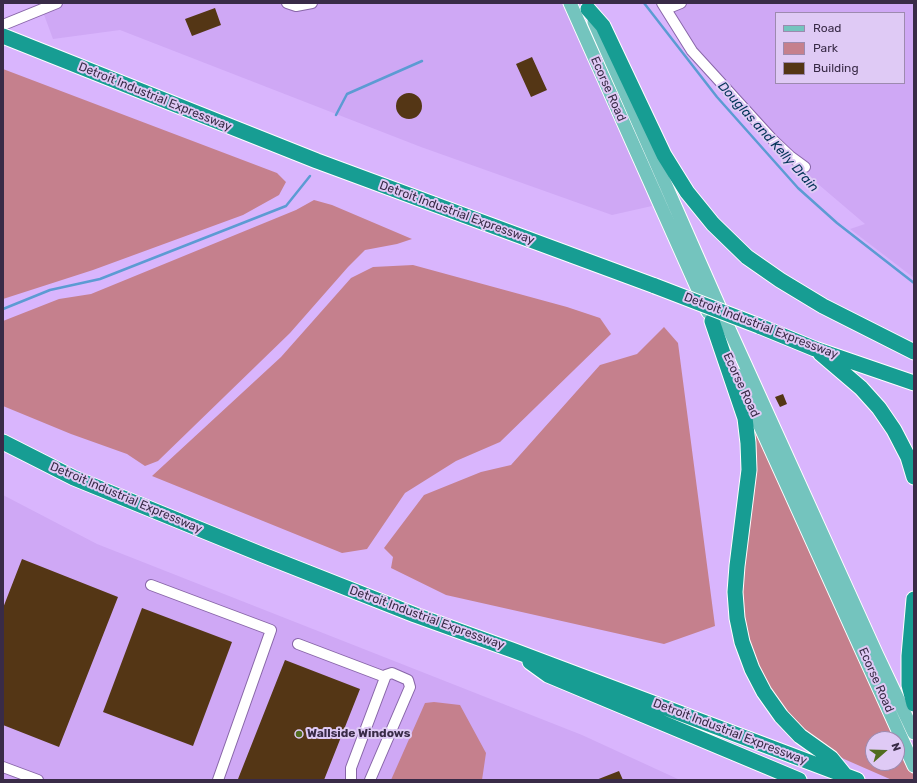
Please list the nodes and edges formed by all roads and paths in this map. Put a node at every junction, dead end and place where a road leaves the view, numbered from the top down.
1 (57, 3) edge
2 (287, 3) edge
3 (312, 3) edge
4 (570, 3) edge
5 (681, 3) edge
6 (587, 6) edge
7 (664, 6) edge
8 (3, 25) edge
9 (3, 36) edge
10 (805, 167) dead end
11 (712, 321) junction
12 (815, 349) junction
13 (914, 352) edge
14 (914, 383) edge
15 (3, 442) edge
16 (914, 477) edge
17 (151, 585) dead end
18 (914, 599) edge
19 (298, 644) dead end
20 (512, 650) junction
21 (385, 678) junction
22 (914, 704) edge
23 (914, 733) edge
24 (914, 766) edge
25 (3, 767) edge
26 (851, 777) edge
27 (38, 780) edge
28 (218, 780) edge
29 (351, 780) edge
30 (370, 780) edge
31 (799, 780) edge

1 - 8 street
2 - 3 street
4 - 11 main road, Ecorse Road
5 - 7 street
6 - 13 highway
6 - 23 main road, Ecorse Road
7 - 10 street
9 - 12 highway, Detroit Industrial Expressway, bridge
11 - 24 main road, Ecorse Road
11 - 26 highway
12 - 14 highway, Detroit Industrial Expressway
12 - 16 highway
15 - 20 highway, Detroit Industrial Expressway
17 - 28 street
18 - 22 highway
19 - 21 street
20 - 26 highway, Detroit Industrial Expressway
20 - 31 highway
21 - 29 street
21 - 30 street
25 - 27 street

